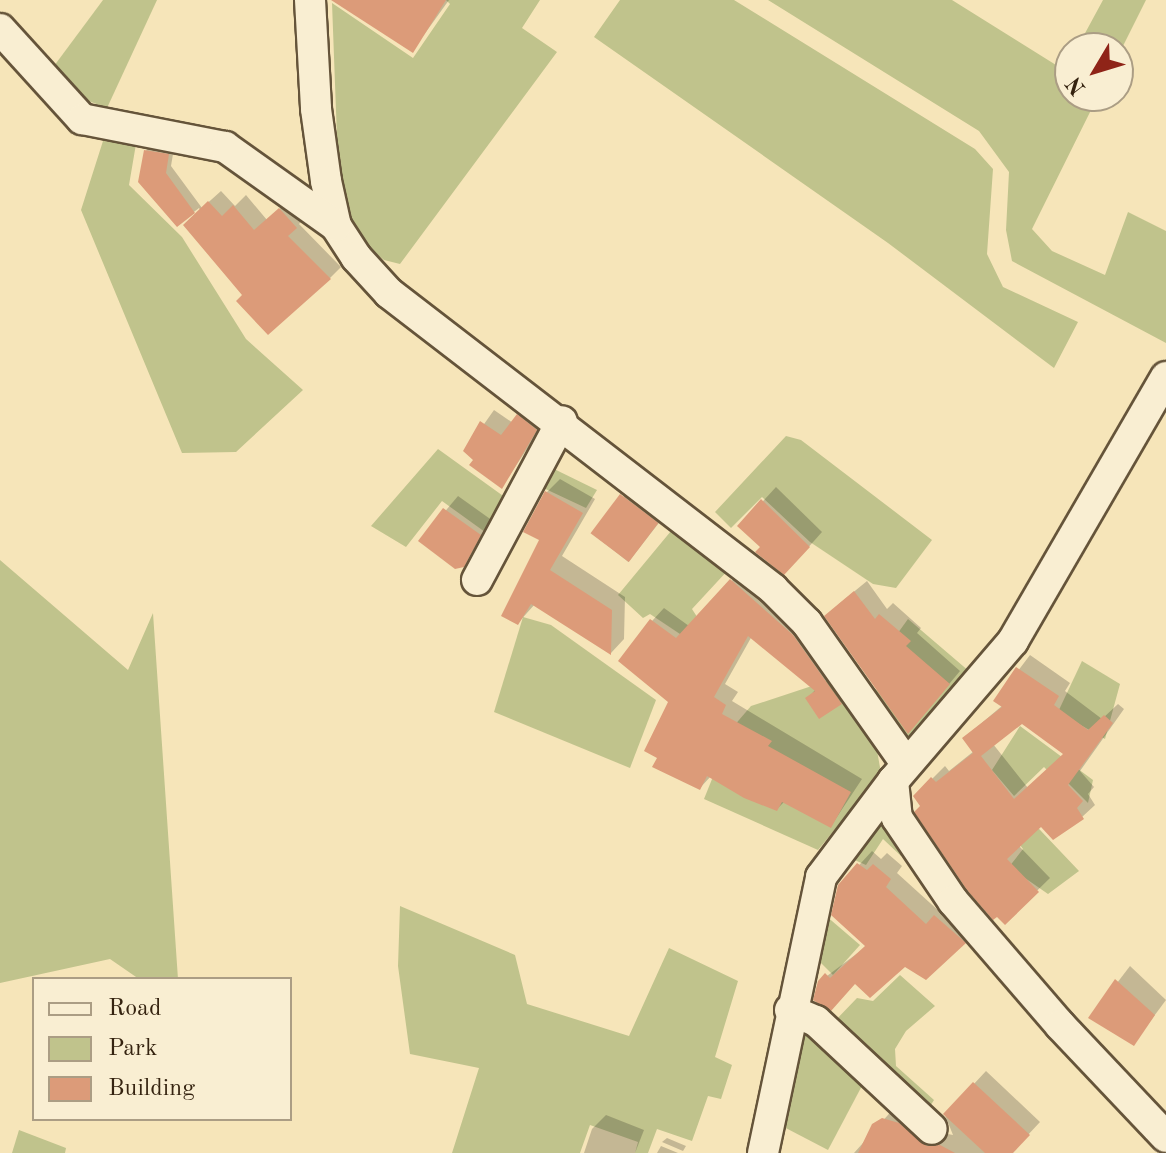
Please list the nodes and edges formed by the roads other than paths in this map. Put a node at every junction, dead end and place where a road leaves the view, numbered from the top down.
1 (310, 0) edge
2 (0, 29) edge
3 (336, 226) junction
4 (1166, 377) edge
5 (562, 421) junction
6 (477, 580) dead end
7 (899, 772) junction
8 (790, 1010) junction
9 (932, 1129) dead end
10 (1166, 1137) edge
11 (763, 1153) edge

1 - 3 street
2 - 3 street
3 - 5 street
4 - 7 street
5 - 6 street
5 - 7 street
7 - 8 street
7 - 10 street
8 - 9 street
8 - 11 street

